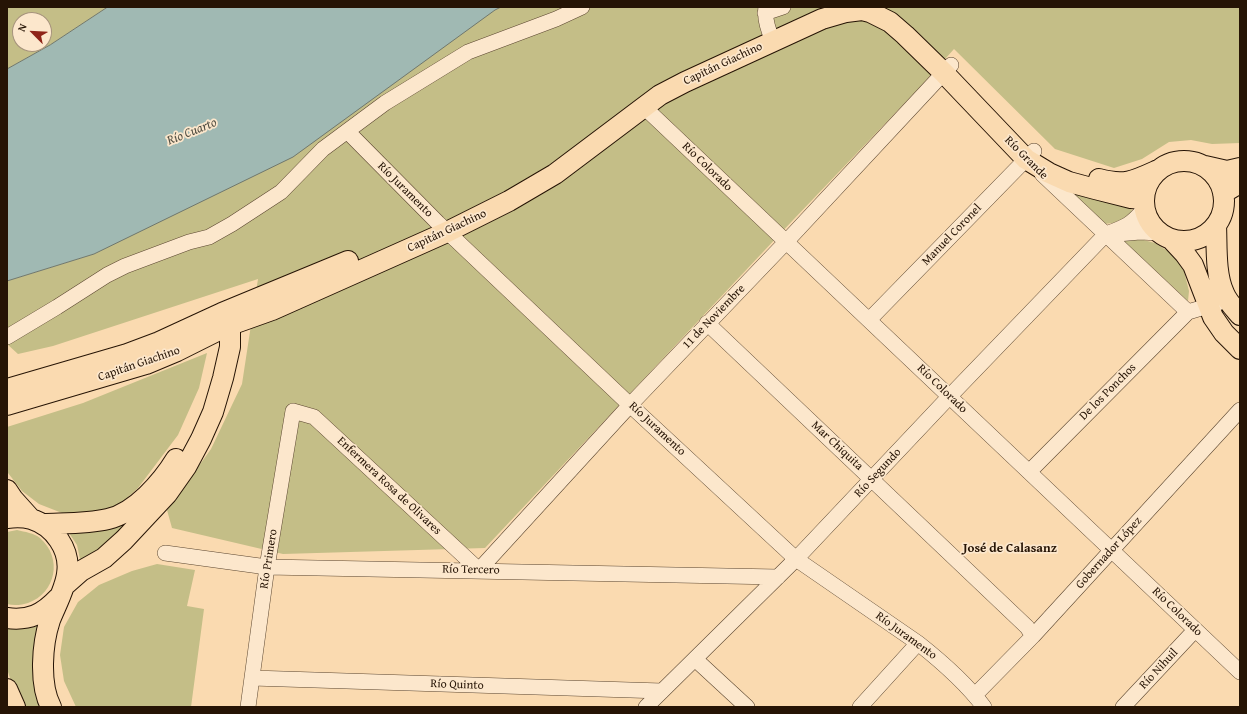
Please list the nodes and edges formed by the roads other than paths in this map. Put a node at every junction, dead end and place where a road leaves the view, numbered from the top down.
1 (582, 7) edge
2 (783, 7) edge
3 (826, 7) edge
4 (885, 7) edge
5 (862, 10) joint
6 (768, 23) edge
7 (947, 69) junction
8 (644, 107) junction
9 (347, 131) junction
10 (1030, 155) junction
11 (1206, 166) junction
12 (1240, 168) edge
13 (1158, 170) junction
14 (1232, 188) edge
15 (1144, 204) junction
16 (1216, 225) junction
17 (442, 227) junction
18 (1106, 234) junction
19 (1165, 236) junction
20 (786, 242) junction
21 (1209, 306) junction
22 (1234, 308) edge
23 (1188, 312) junction
24 (869, 320) junction
25 (223, 323) junction
26 (708, 323) junction
27 (7, 337) edge
28 (1240, 349) edge
29 (7, 389) edge
30 (949, 397) junction
31 (7, 405) edge
32 (630, 405) junction
33 (1240, 410) edge
34 (293, 412) joint
35 (1029, 472) junction
36 (872, 479) junction
37 (7, 490) edge
38 (7, 518) edge
39 (37, 522) junction
40 (1112, 550) junction
41 (164, 553) dead end
42 (796, 558) junction
43 (267, 567) junction
44 (479, 570) junction
45 (778, 576) junction
46 (62, 591) junction
47 (7, 618) edge
48 (1195, 630) junction
49 (1033, 636) junction
50 (918, 643) junction
51 (695, 658) junction
52 (1240, 672) edge
53 (252, 678) junction
54 (7, 689) edge
55 (662, 691) junction
56 (980, 701) edge
57 (15, 707) edge
58 (51, 707) edge
59 (248, 707) edge
60 (646, 707) edge
61 (747, 707) edge
62 (860, 707) edge
63 (1123, 707) edge

1 - 9 street
2 - 6 street
3 - 6 main road, Capitán Giachino
4 - 7 main road
5 - 6 main road, Capitán Giachino
5 - 7 main road, Río Grande
6 - 8 main road, Capitán Giachino
6 - 17 main road, Capitán Giachino
7 - 10 main road, Río Grande
7 - 20 street, 11 de Noviembre
8 - 17 main road, Capitán Giachino
8 - 20 street, Río Colorado
9 - 17 street, Río Juramento
9 - 27 street
10 - 13 main road
10 - 15 main road
10 - 18 street, Río Grande
10 - 24 street, Manuel Coronel
11 - 12 main road
11 - 13 main road
11 - 14 main road
13 - 15 main road
14 - 16 main road
15 - 18 street
15 - 19 main road
16 - 19 main road
16 - 22 main road
17 - 25 main road, Capitán Giachino
17 - 32 street, Río Juramento
18 - 19 street
18 - 23 street, Río Grande
18 - 30 street, Río Segundo
19 - 21 main road
20 - 24 street, Río Colorado
20 - 26 street, 11 de Noviembre
21 - 22 street
21 - 23 street
21 - 28 main road
23 - 35 street, De los Ponchos
24 - 30 street, Río Colorado
25 - 29 main road, Capitán Giachino
25 - 31 main road, Capitán Giachino
25 - 39 main road
25 - 46 main road
26 - 32 street, 11 de Noviembre
26 - 36 street, Mar Chiquita
30 - 35 street, Río Colorado
30 - 36 street, Río Segundo
32 - 42 street, Río Juramento
32 - 44 street, 11 de Noviembre
33 - 40 street, Gobernador López
34 - 43 street, Río Primero
34 - 44 street, Enfermera Rosa de Olivares
35 - 40 street, Río Colorado
36 - 42 street, Río Segundo
36 - 49 street, Mar Chiquita
37 - 39 main road
38 - 39 main road
39 - 46 main road
40 - 48 street, Río Colorado
40 - 49 street, Gobernador López
41 - 43 street, Río Tercero
42 - 45 street, Río Segundo
42 - 50 street, Río Juramento
43 - 44 street, Río Tercero
43 - 53 street, Río Primero
44 - 45 street, Río Tercero
45 - 51 street, Río Segundo
46 - 47 main road
46 - 58 main road
48 - 52 street, Río Colorado
48 - 63 street, Río Nihuil
49 - 56 street, Gobernador López
50 - 56 street, Río Juramento
50 - 62 street
51 - 55 street, Río Segundo
51 - 61 street
53 - 55 street, Río Quinto
53 - 59 street, Río Primero
54 - 57 main road
55 - 60 street, Río Segundo

